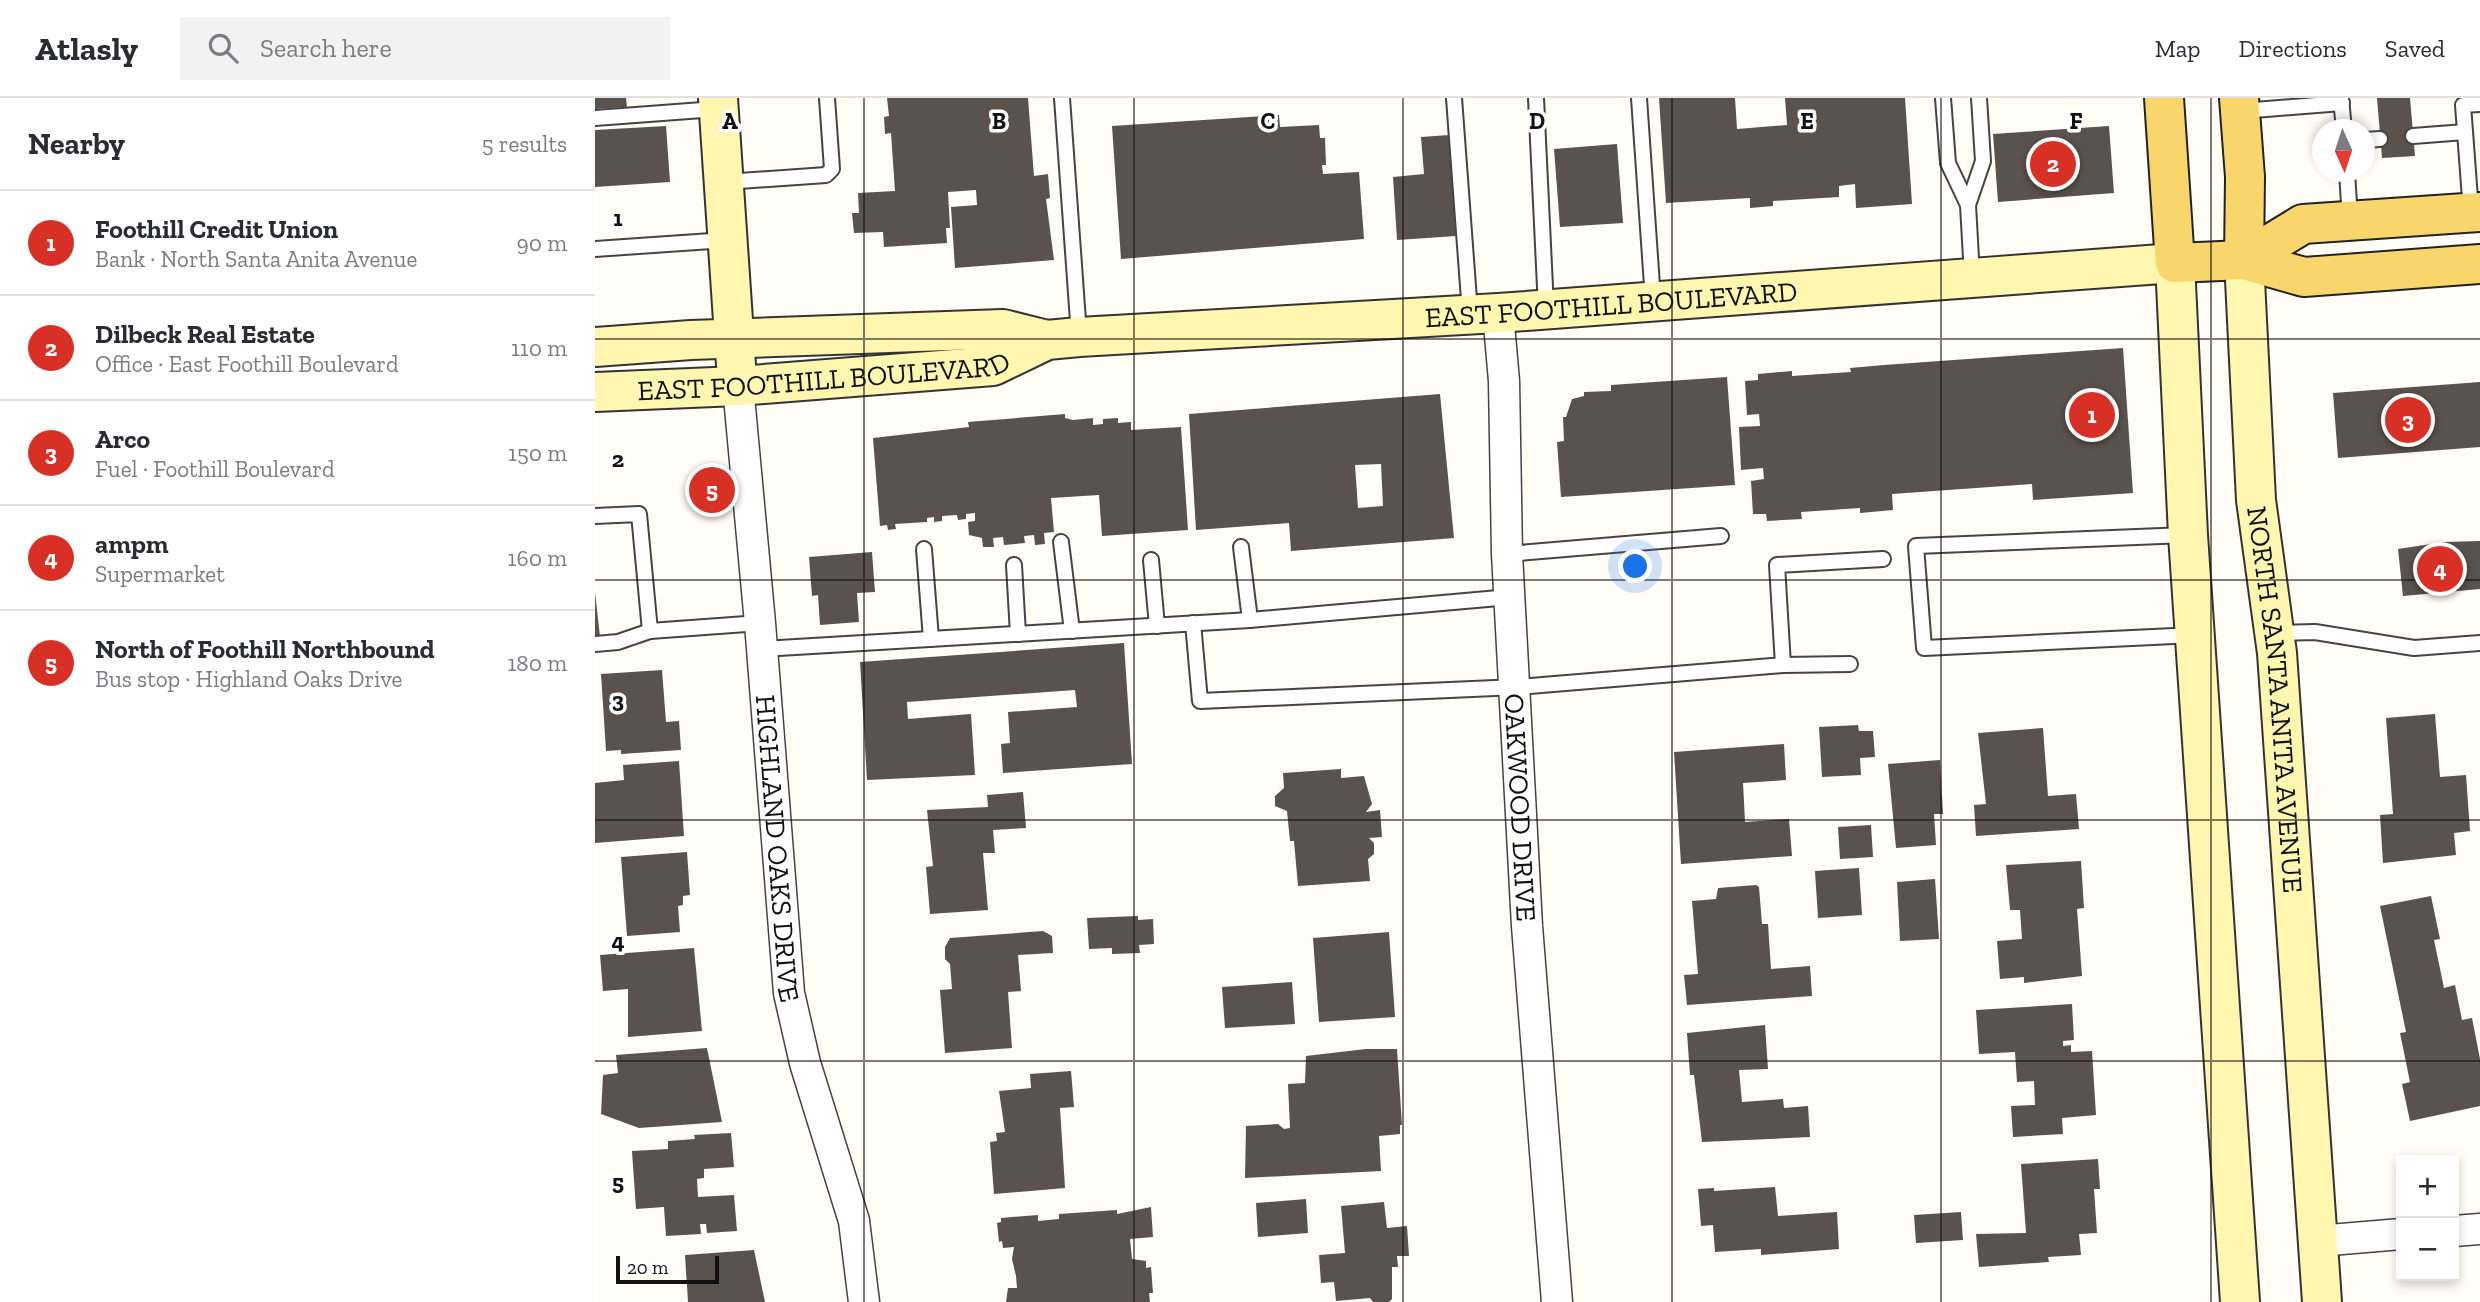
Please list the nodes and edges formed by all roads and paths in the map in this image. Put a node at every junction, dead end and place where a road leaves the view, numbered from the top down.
1 (827, 98) edge
2 (1062, 98) edge
3 (1454, 98) edge
4 (1536, 98) edge
5 (1639, 98) edge
6 (1943, 98) edge
7 (1979, 98) edge
8 (2164, 98) edge
9 (2341, 101) edge
10 (718, 103) edge
11 (2480, 103) edge
12 (2240, 104) edge
13 (595, 118) edge
14 (2343, 119) edge
15 (2465, 132) junction
16 (2413, 136) dead end
17 (2375, 139) edge
18 (2380, 139) dead end
19 (723, 182) junction
20 (2348, 182) edge
21 (1968, 205) junction
22 (2475, 212) edge
23 (2350, 220) junction
24 (727, 240) junction
25 (595, 249) edge
26 (2244, 260) junction
27 (2175, 263) junction
28 (2480, 264) edge
29 (1972, 278) junction
30 (1653, 302) junction
31 (1546, 310) junction
32 (1484, 314) junction
33 (1063, 339) junction
34 (733, 340) junction
35 (595, 348) edge
36 (738, 386) junction
37 (595, 392) edge
38 (595, 516) edge
39 (2188, 535) junction
40 (1721, 536) dead end
41 (1061, 542) dead end
42 (1241, 547) dead end
43 (924, 549) dead end
44 (1507, 554) junction
45 (1883, 559) dead end
46 (1151, 560) dead end
47 (1014, 565) dead end
48 (1510, 597) junction
49 (1249, 620) junction
50 (1193, 623) junction
51 (1157, 626) junction
52 (650, 631) junction
53 (1072, 631) junction
54 (2275, 633) junction
55 (1018, 634) junction
56 (2195, 635) junction
57 (761, 636) junction
58 (931, 639) junction
59 (2480, 643) edge
60 (595, 644) edge
61 (1850, 664) dead end
62 (1783, 665) junction
63 (1517, 687) junction
64 (2480, 1229) edge
65 (2459, 1231) edge
66 (2396, 1234) edge
67 (2318, 1241) junction
68 (864, 1302) edge
69 (1557, 1302) edge
70 (2240, 1302) edge
71 (2322, 1302) edge

1 - 19 lane
2 - 33 lane
3 - 32 lane
4 - 31 lane
5 - 30 lane
6 - 21 lane
7 - 21 lane
8 - 27 main road
9 - 12 lane
9 - 14 lane
10 - 13 lane
10 - 19 street
11 - 15 lane
12 - 26 main road, NORTH SANTA ANITA AVENUE
15 - 16 lane
15 - 22 lane
17 - 18 lane
19 - 24 street
20 - 23 lane
21 - 29 lane
22 - 23 main road
23 - 26 main road
24 - 25 lane
24 - 34 street
26 - 27 main road
26 - 28 main road
26 - 54 street, NORTH SANTA ANITA AVENUE
27 - 29 street, EAST FOOTHILL BOULEVARD
27 - 39 street
29 - 30 street, EAST FOOTHILL BOULEVARD
30 - 31 street, EAST FOOTHILL BOULEVARD
31 - 32 street, EAST FOOTHILL BOULEVARD
32 - 33 street, EAST FOOTHILL BOULEVARD
32 - 44 street, OAKWOOD DRIVE
33 - 34 street, EAST FOOTHILL BOULEVARD
33 - 36 street, EAST FOOTHILL BOULEVARD
34 - 35 street, EAST FOOTHILL BOULEVARD
34 - 36 street
36 - 37 street, EAST FOOTHILL BOULEVARD
36 - 57 street, HIGHLAND OAKS DRIVE
38 - 52 lane
39 - 56 street
39 - 56 lane
40 - 44 lane
41 - 53 lane
42 - 49 lane
43 - 58 lane
44 - 48 street, OAKWOOD DRIVE
45 - 62 lane
46 - 51 lane
47 - 55 lane
48 - 49 lane
48 - 63 street, OAKWOOD DRIVE
49 - 50 lane
50 - 51 lane
50 - 63 lane
51 - 53 lane
52 - 57 lane
52 - 60 lane
53 - 55 lane
54 - 59 lane
54 - 67 street, NORTH SANTA ANITA AVENUE
55 - 58 lane
56 - 70 street
57 - 58 lane
57 - 68 street, HIGHLAND OAKS DRIVE
61 - 62 lane
62 - 63 lane
63 - 69 street, OAKWOOD DRIVE
64 - 65 street
66 - 67 street
67 - 71 street, NORTH SANTA ANITA AVENUE

